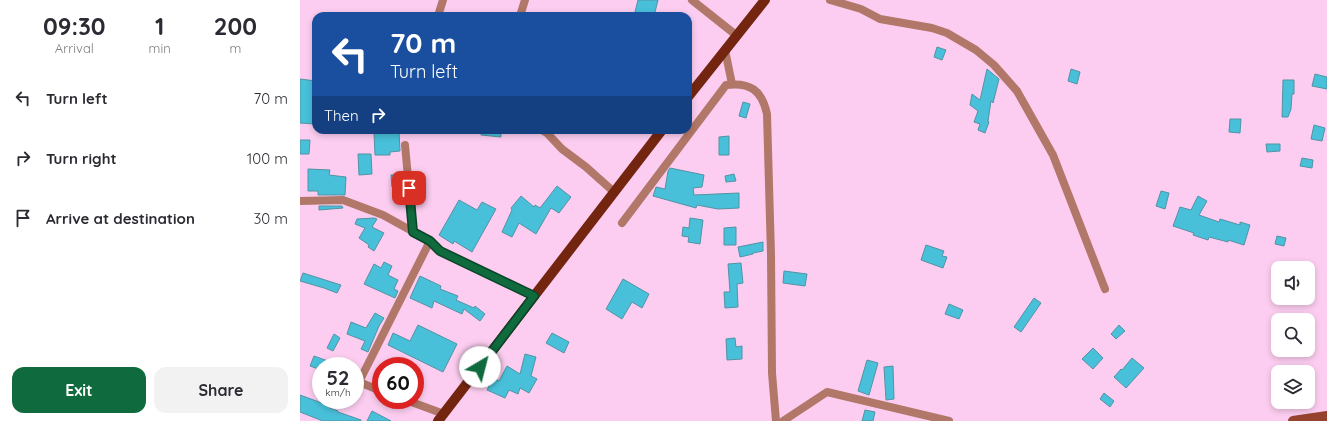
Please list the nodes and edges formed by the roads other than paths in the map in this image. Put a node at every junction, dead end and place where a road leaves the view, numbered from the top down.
1 (443, 0) edge
2 (525, 0) edge
3 (692, 0) edge
4 (765, 0) edge
5 (830, 0) edge
6 (439, 12) edge
7 (521, 12) edge
8 (736, 35) junction
9 (725, 50) junction
10 (732, 84) junction
11 (692, 91) edge
12 (692, 130) edge
13 (548, 134) edge
14 (659, 134) edge
15 (689, 134) edge
16 (405, 145) dead end
17 (614, 192) junction
18 (300, 201) edge
19 (622, 223) dead end
20 (413, 232) junction
21 (430, 241) junction
22 (1105, 289) dead end
23 (534, 296) junction
24 (372, 387) edge
25 (424, 409) edge
26 (1327, 416) edge
27 (441, 418) edge
28 (776, 421) edge
29 (783, 421) edge
30 (949, 421) edge
31 (1293, 421) edge

1 - 6 street
2 - 7 street
3 - 8 street
4 - 8 main road
5 - 22 street
8 - 9 main road
9 - 10 street
9 - 11 main road
10 - 12 street
10 - 28 street
13 - 17 street
14 - 17 main road
15 - 19 street
16 - 20 street
17 - 23 main road
18 - 20 street
20 - 21 street
21 - 23 street
21 - 24 street
23 - 27 main road
25 - 27 street
26 - 31 main road
29 - 30 street

